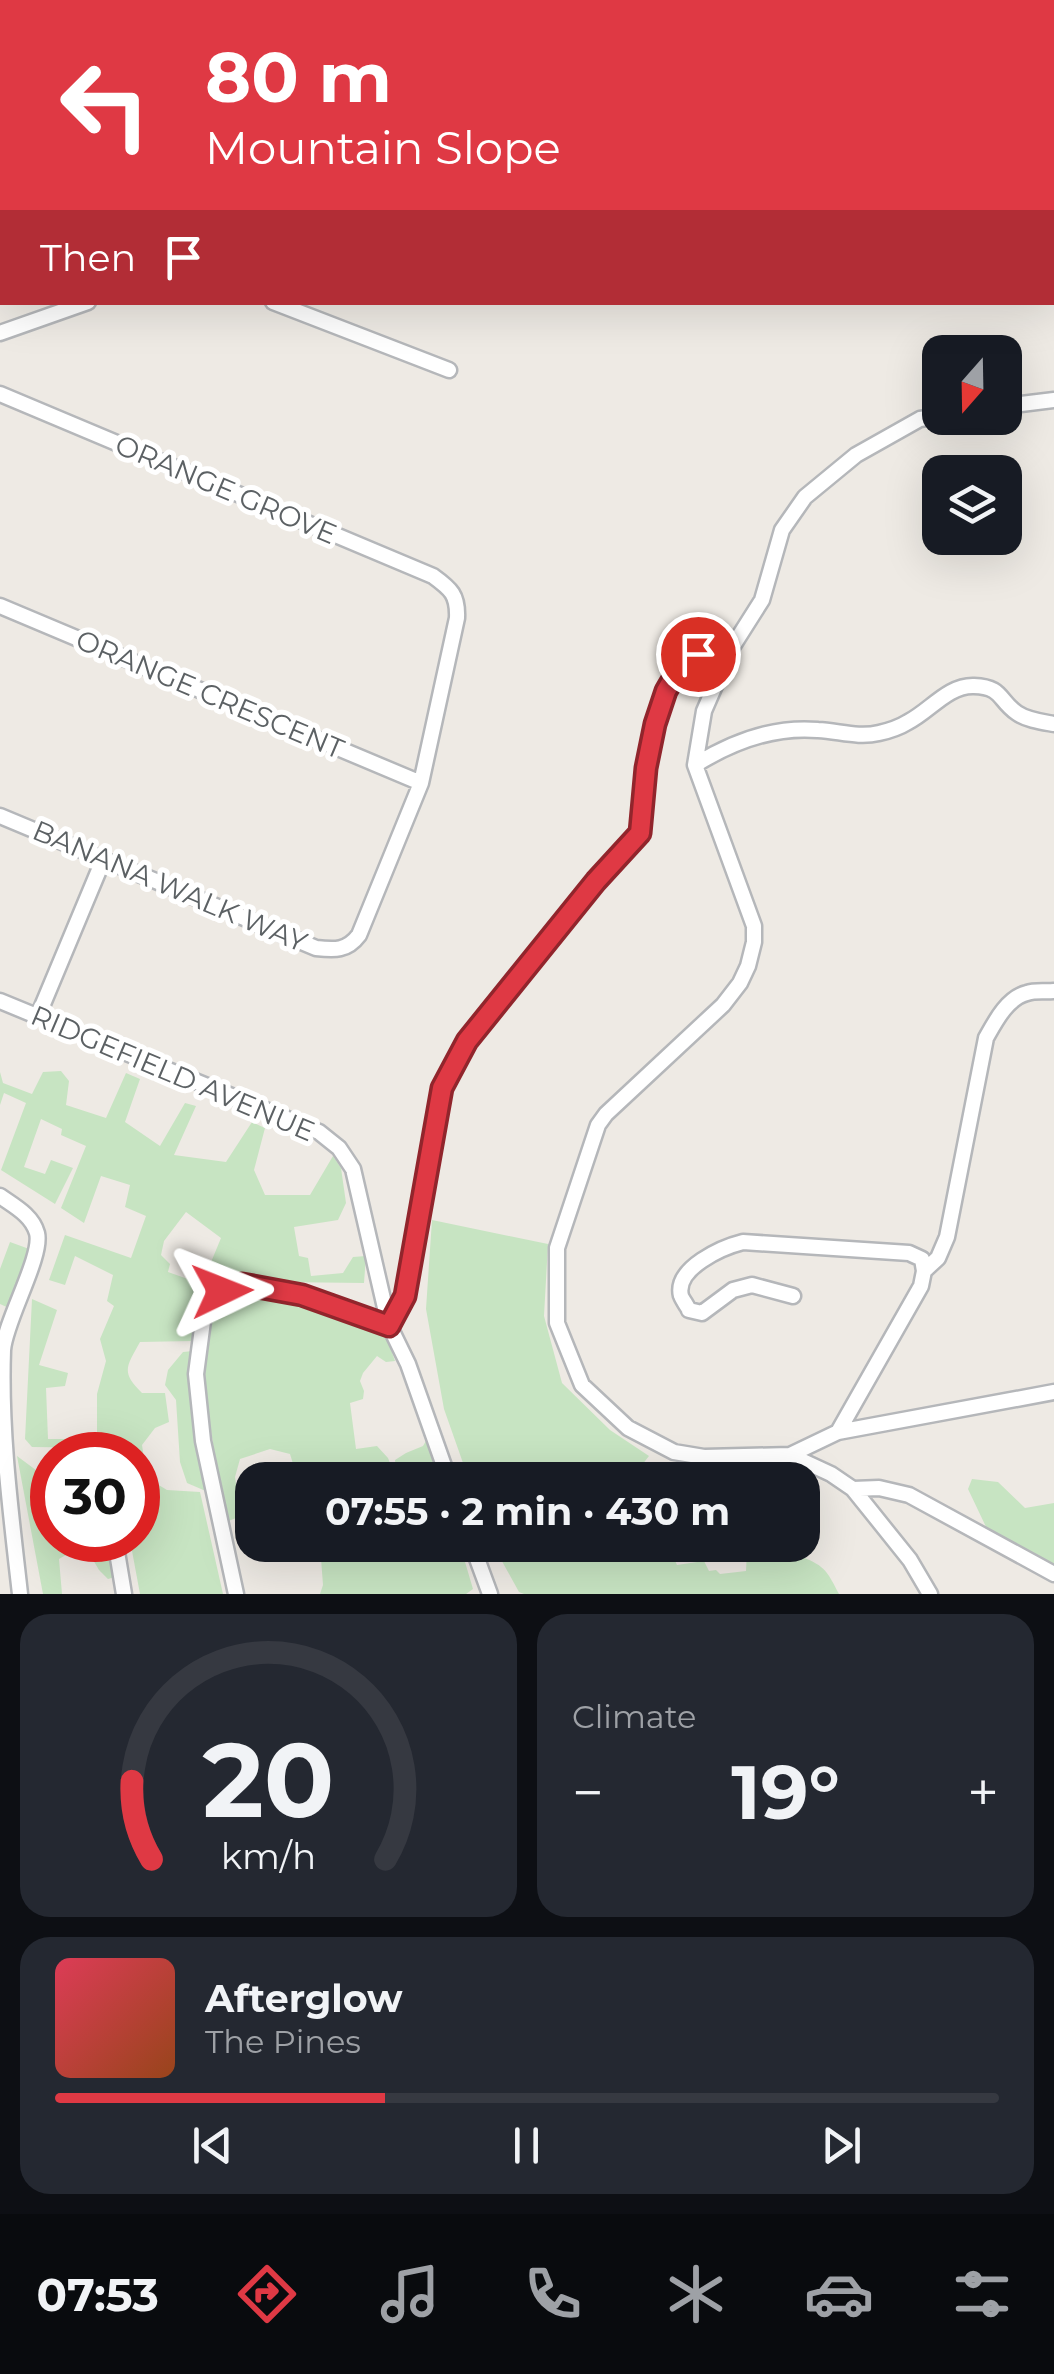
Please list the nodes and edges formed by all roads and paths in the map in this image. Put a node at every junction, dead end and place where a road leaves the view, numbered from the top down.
1 (79, 305) edge
2 (281, 305) edge
3 (0, 333) edge
4 (449, 370) dead end
5 (0, 394) edge
6 (1054, 400) edge
7 (1022, 404) edge
8 (922, 419) edge
9 (0, 606) edge
10 (732, 649) junction
11 (1054, 724) edge
12 (695, 765) junction
13 (420, 783) junction
14 (0, 816) edge
15 (104, 858) junction
16 (1054, 992) edge
17 (0, 1000) edge
18 (38, 1016) junction
19 (0, 1196) edge
20 (924, 1271) junction
21 (793, 1296) dead end
22 (389, 1326) junction
23 (1054, 1392) edge
24 (838, 1432) junction
25 (790, 1455) junction
26 (442, 1462) edge
27 (852, 1489) junction
28 (119, 1562) edge
29 (478, 1562) edge
30 (1054, 1574) edge
31 (20, 1594) edge
32 (124, 1594) edge
33 (236, 1594) edge
34 (490, 1594) edge
35 (930, 1594) edge

1 - 3 street
2 - 4 street
5 - 13 street, ORANGE GROVE
6 - 7 street
8 - 10 street
9 - 13 street, ORANGE CRESCENT
10 - 12 street
10 - 22 street
11 - 12 street
12 - 25 street
13 - 15 street, BANANA WALK WAY
14 - 15 street, BANANA WALK WAY
15 - 18 street
16 - 20 street
17 - 18 street, RIDGEFIELD AVENUE
18 - 22 street, RIDGEFIELD AVENUE
19 - 31 street
20 - 21 street
20 - 24 street
22 - 26 street, RIDGEFIELD AVENUE
22 - 33 street
23 - 24 street
24 - 25 street
25 - 27 street
27 - 30 street
27 - 35 street
28 - 32 street
29 - 34 street

